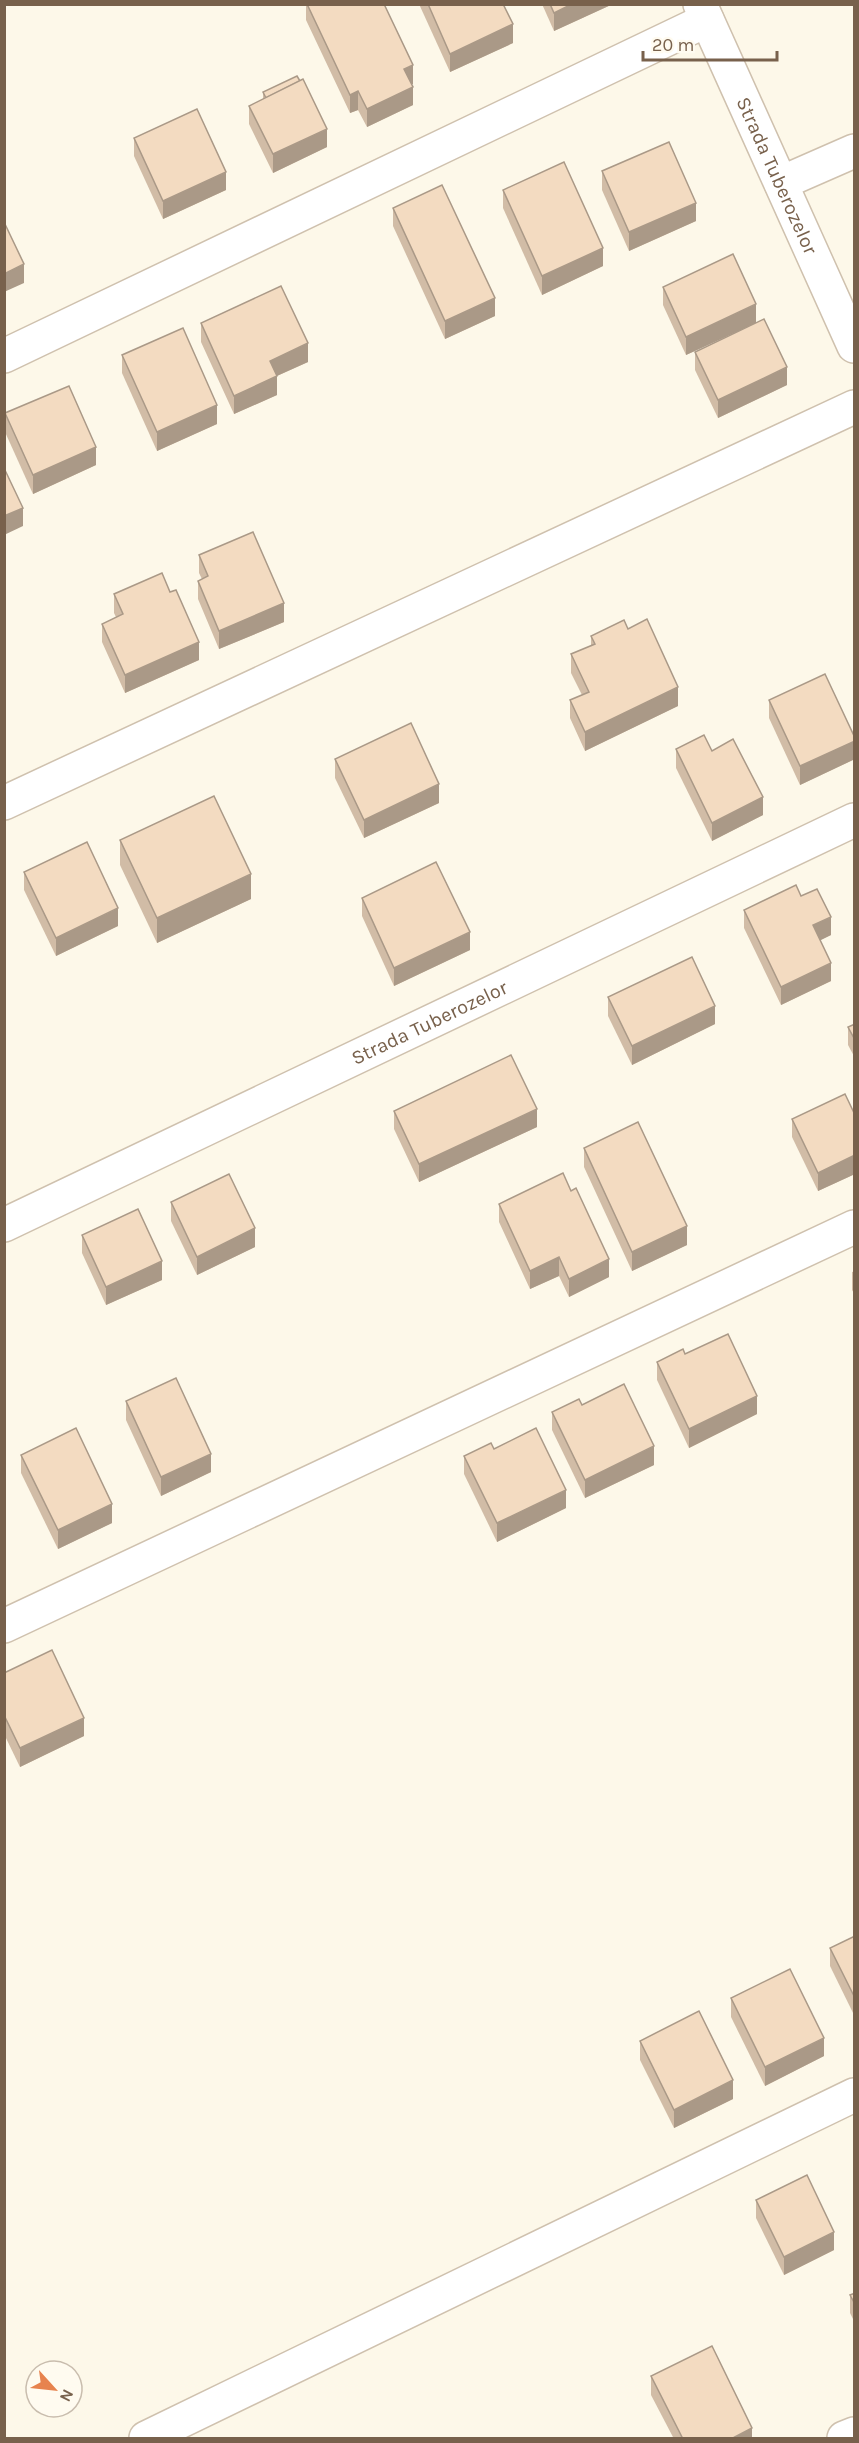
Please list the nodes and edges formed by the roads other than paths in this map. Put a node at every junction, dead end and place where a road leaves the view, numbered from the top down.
1 (703, 12) edge
2 (855, 151) edge
3 (781, 183) junction
4 (855, 346) edge
5 (4, 356) edge
6 (855, 407) edge
7 (4, 803) edge
8 (855, 820) edge
9 (4, 1225) edge
10 (855, 1227) edge
11 (4, 1626) edge
12 (855, 2095) edge
13 (855, 2433) edge
14 (146, 2439) edge
15 (844, 2439) edge

1 - 3 street, Strada Tuberozelor
1 - 5 street
2 - 3 street
3 - 4 street, Strada Tuberozelor
6 - 7 street
8 - 9 street, Strada Tuberozelor
10 - 11 street
12 - 14 street
13 - 15 street

